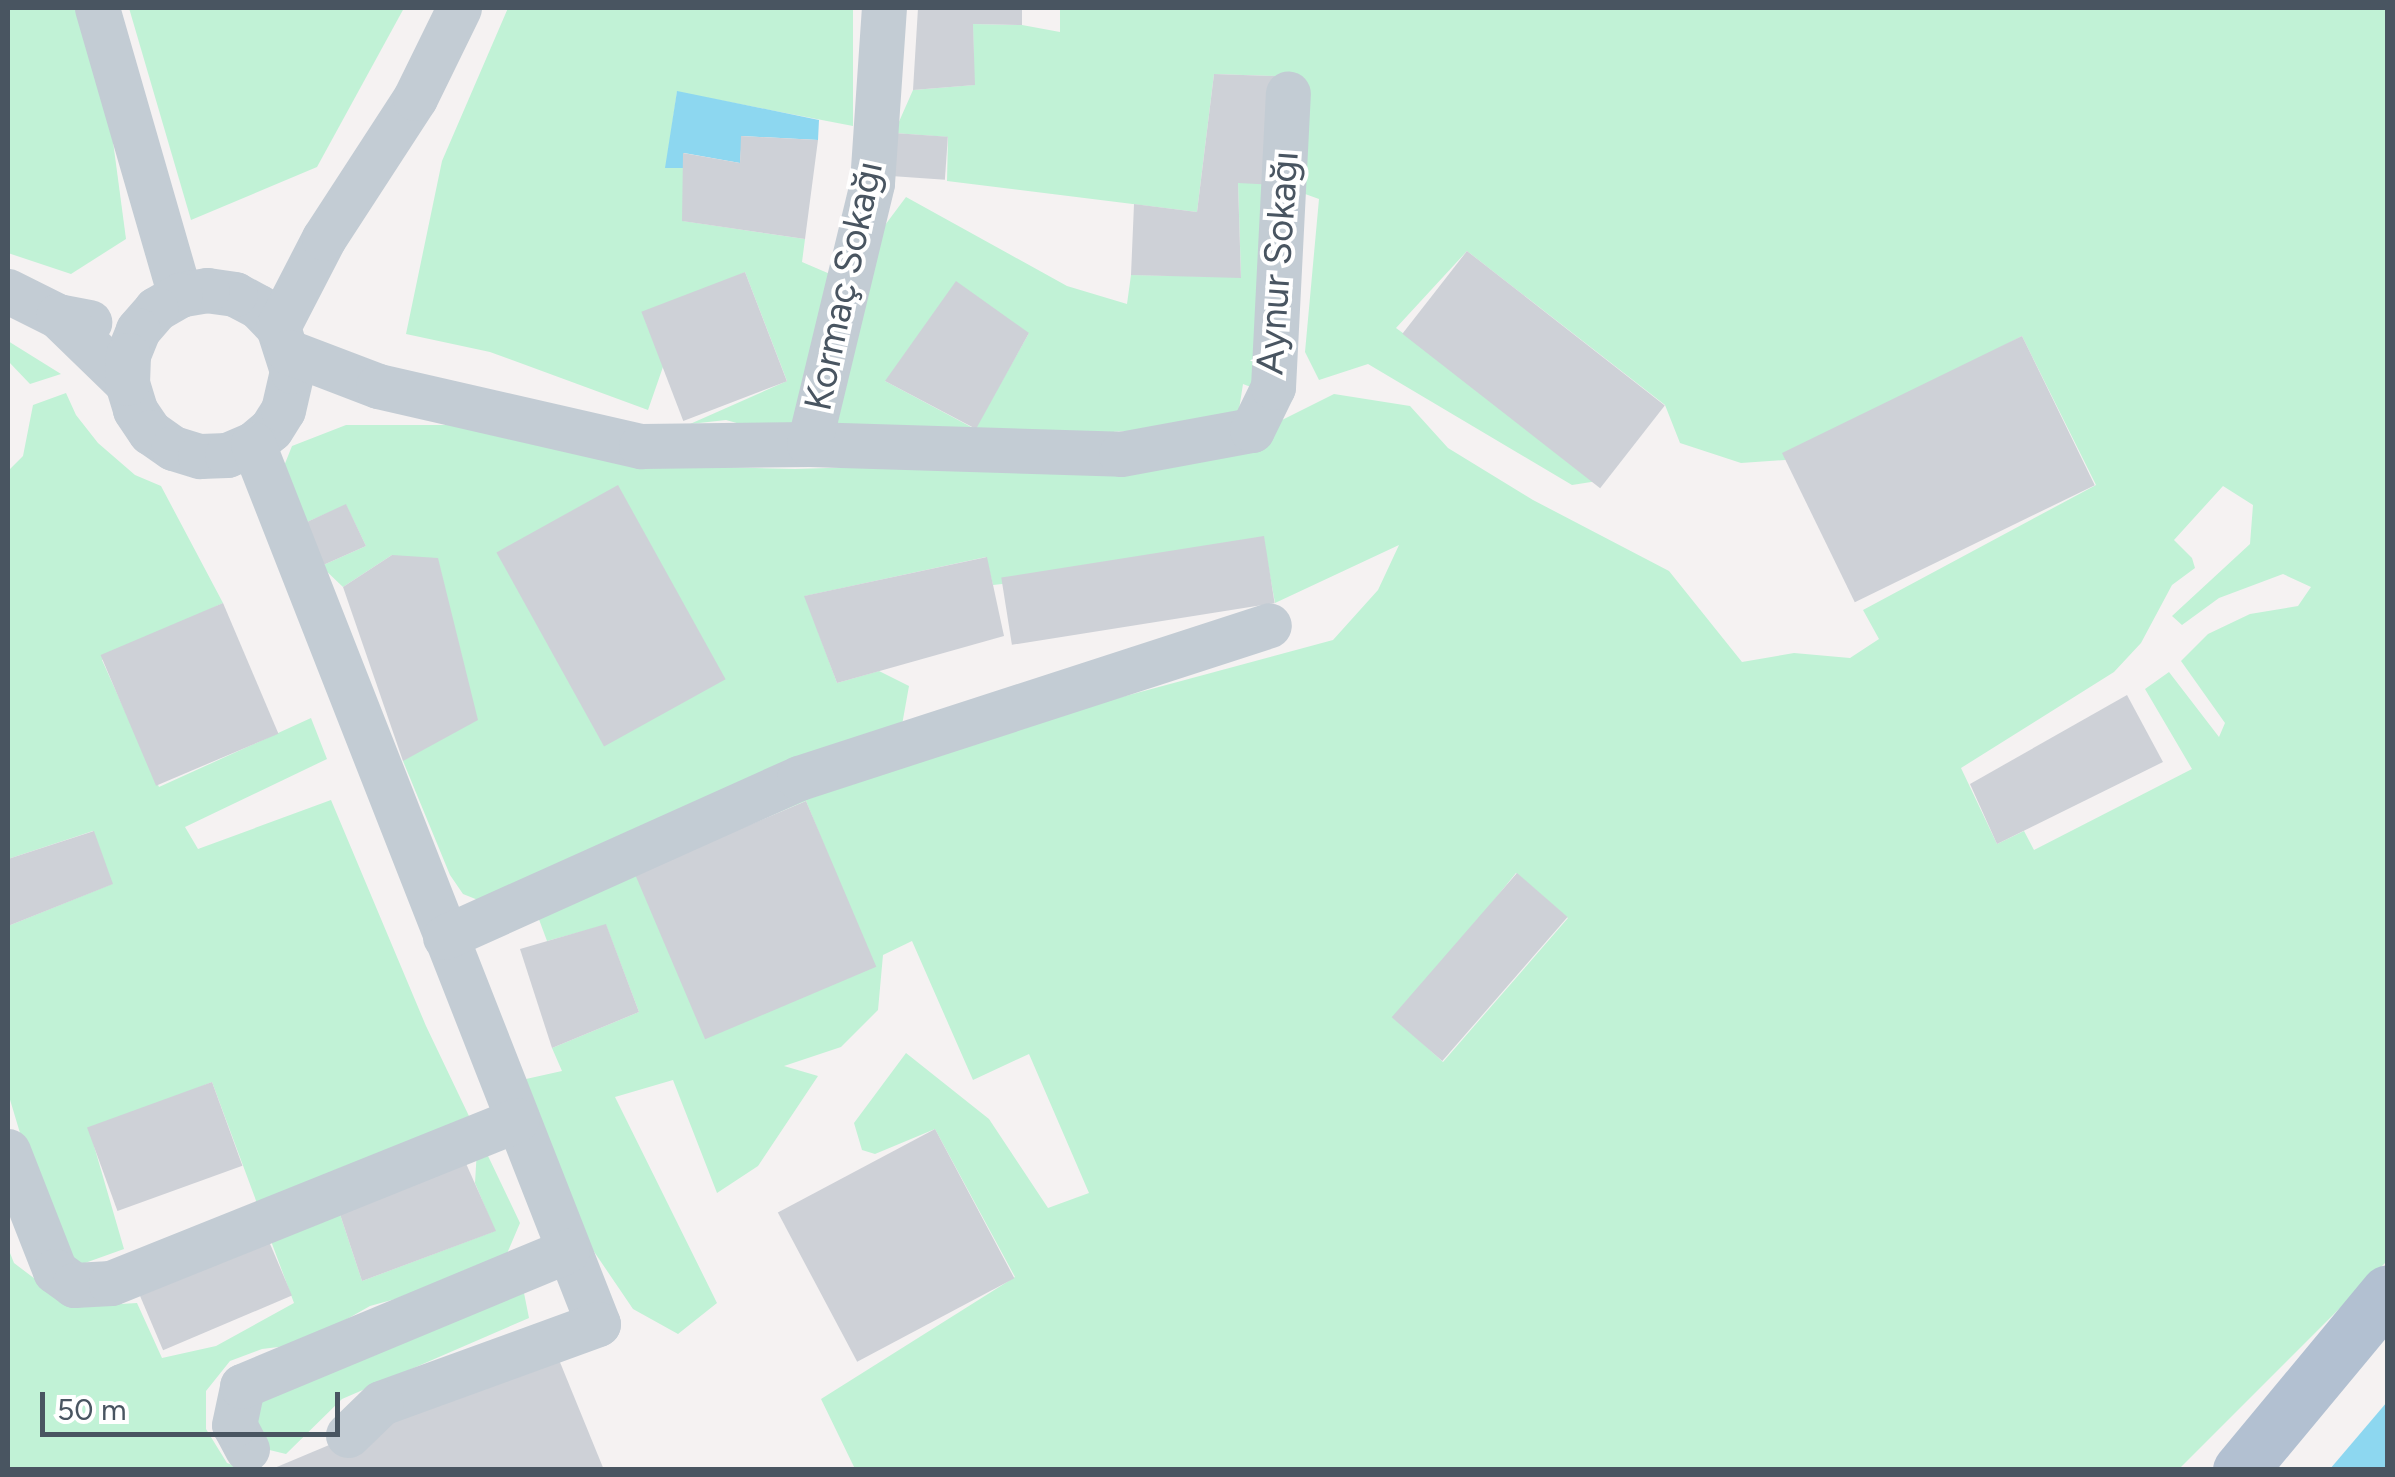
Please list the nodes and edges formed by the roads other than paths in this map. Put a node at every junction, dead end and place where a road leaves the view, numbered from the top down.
1 (97, 8) edge
2 (459, 8) edge
3 (884, 8) edge
4 (1288, 93) dead end
5 (324, 238) junction
6 (8, 291) edge
7 (234, 294) junction
8 (180, 295) junction
9 (58, 316) junction
10 (138, 330) junction
11 (284, 339) junction
12 (127, 383) junction
13 (378, 386) junction
14 (284, 410) junction
15 (253, 444) junction
16 (809, 444) junction
17 (1269, 625) dead end
18 (445, 937) junction
19 (516, 1120) junction
20 (8, 1152) edge
21 (567, 1251) junction
22 (2388, 1292) edge
23 (348, 1435) dead end
24 (246, 1449) dead end
25 (2240, 1470) edge

1 - 8 street
2 - 5 street
3 - 16 street, Kormaç Sokağı
4 - 16 street, Aynur Sokağı
5 - 7 street
5 - 11 street
6 - 9 street
7 - 8 street
7 - 11 street
8 - 10 street
9 - 10 street
9 - 12 street
10 - 12 street
11 - 13 street
11 - 14 street
12 - 15 street
13 - 14 street
13 - 16 street
14 - 15 street
15 - 18 street
17 - 18 street
18 - 19 street
19 - 20 street
19 - 21 street
21 - 23 street
21 - 24 street
22 - 25 main road

